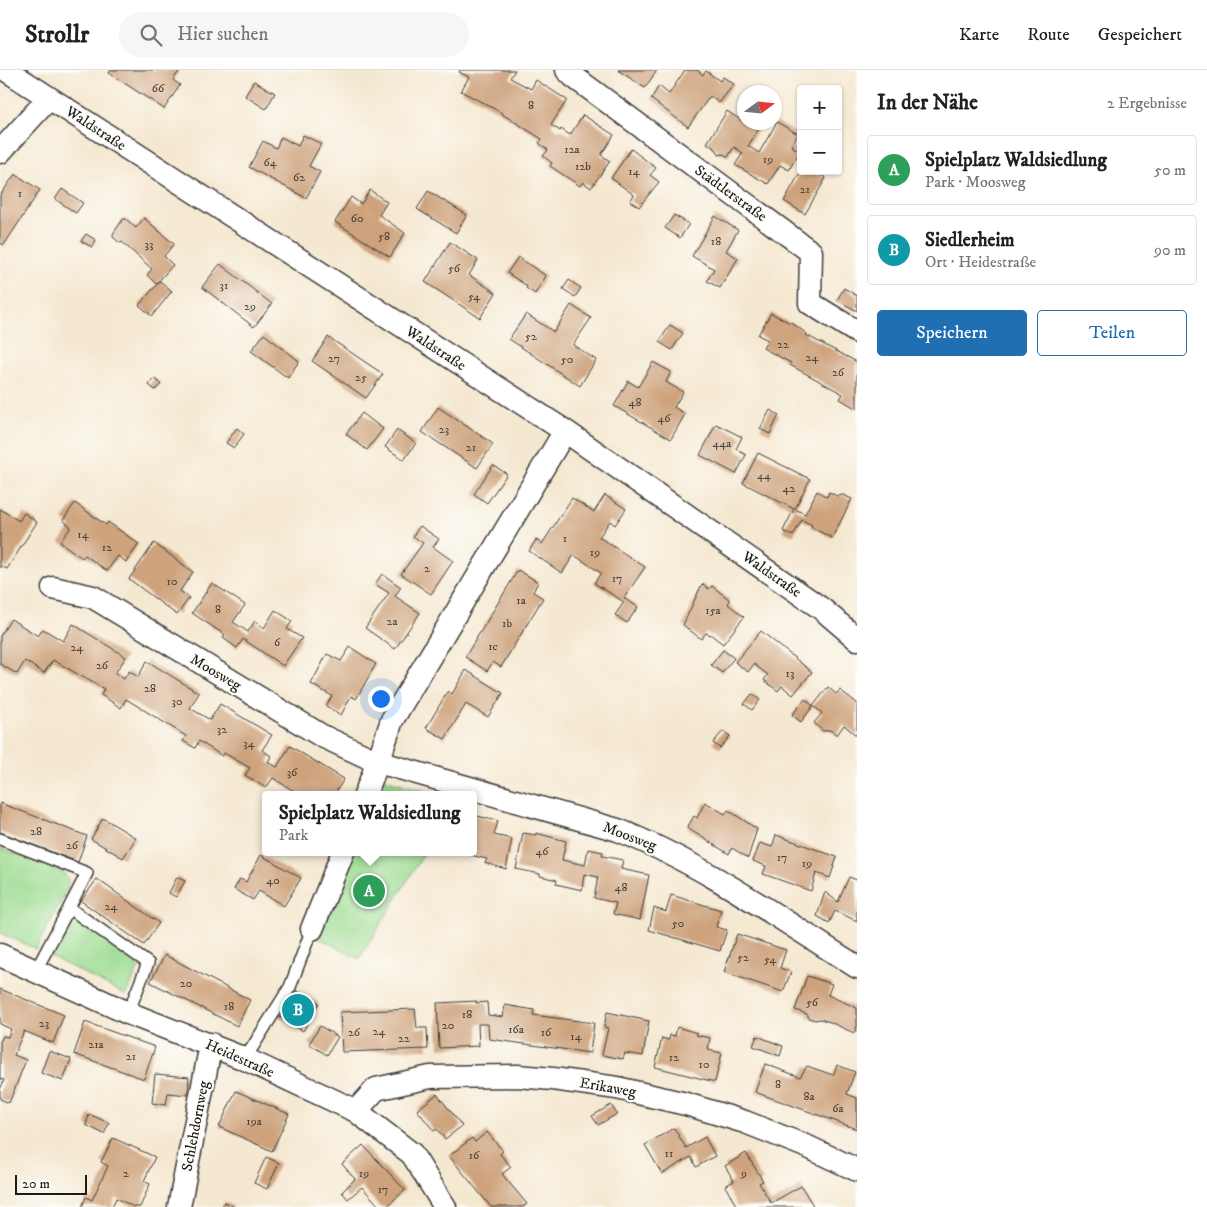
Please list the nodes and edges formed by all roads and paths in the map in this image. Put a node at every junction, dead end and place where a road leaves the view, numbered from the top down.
1 (6, 70) edge
2 (567, 70) edge
3 (50, 98) junction
4 (0, 152) edge
5 (857, 332) edge
6 (565, 431) junction
7 (52, 588) dead end
8 (857, 639) edge
9 (378, 762) junction
10 (367, 791) edge
11 (0, 839) edge
12 (341, 856) edge
13 (68, 908) junction
14 (312, 929) joint
15 (0, 955) edge
16 (857, 966) edge
17 (34, 972) junction
18 (128, 1013) junction
19 (211, 1044) junction
20 (246, 1059) junction
21 (356, 1111) junction
22 (857, 1170) edge
23 (179, 1207) edge
24 (445, 1207) edge

1 - 3 street, Waldstraße
2 - 5 street, Städtlerstraße
3 - 4 street
3 - 6 street, Waldstraße
6 - 8 street, Waldstraße
6 - 9 street
7 - 9 street, Moosweg
9 - 10 street
9 - 16 street, Moosweg
11 - 13 lane
12 - 14 street
13 - 17 lane
13 - 18 lane
14 - 20 lane
15 - 17 street, Heidestraße
17 - 18 street, Heidestraße
18 - 19 street, Heidestraße
19 - 20 street, Heidestraße
19 - 23 street, Schlehdornweg
20 - 21 street, Heidestraße
21 - 22 street, Erikaweg
21 - 24 street, Heidestraße

